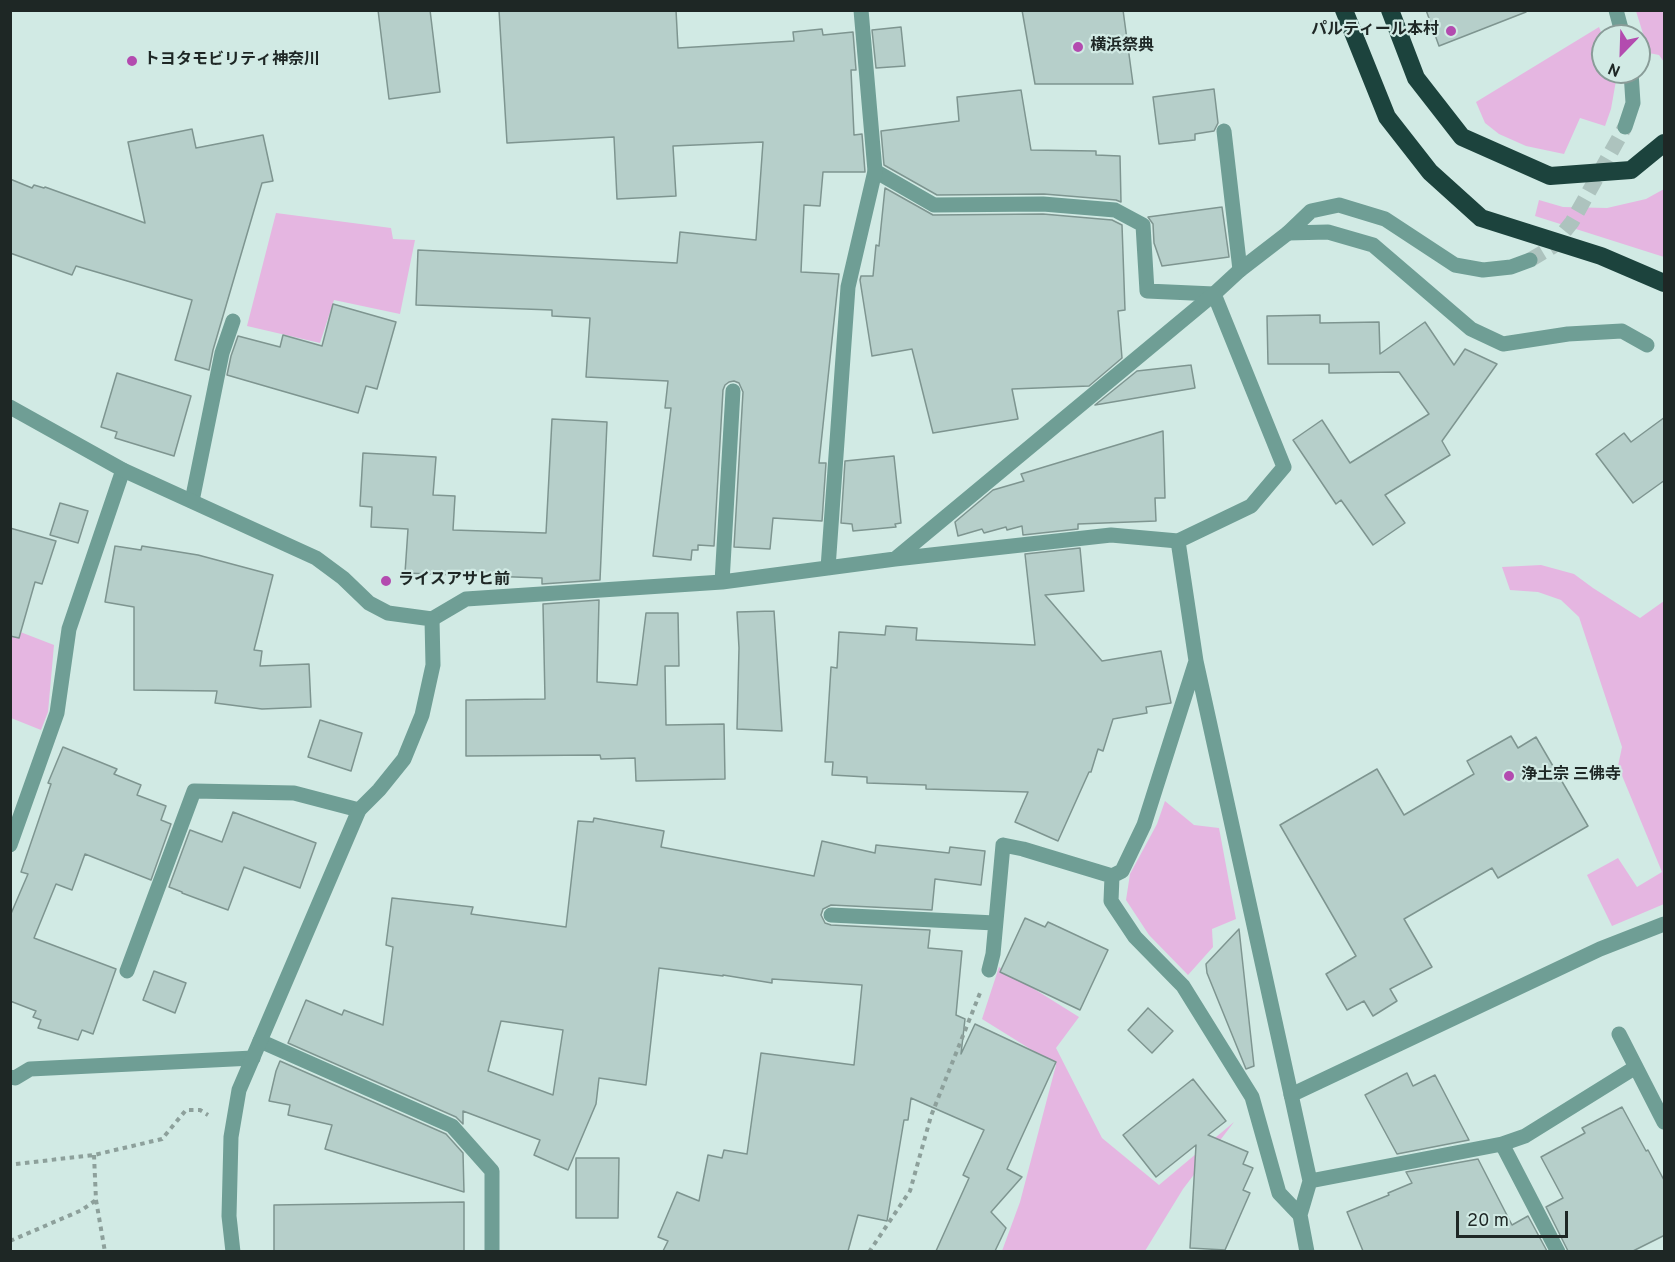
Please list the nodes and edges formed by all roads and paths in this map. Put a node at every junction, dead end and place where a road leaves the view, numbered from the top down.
1 (861, 10) edge
2 (1344, 10) edge
3 (1390, 10) edge
4 (1632, 84) edge
5 (1625, 128) tunnel mouth
6 (1224, 131) dead end
7 (1665, 143) edge
8 (875, 171) junction
9 (1288, 233) junction
10 (1530, 261) tunnel mouth
11 (1240, 270) junction
12 (1665, 283) edge
13 (1214, 294) junction
14 (233, 321) dead end
15 (1647, 345) dead end
16 (733, 391) dead end
17 (10, 407) edge
18 (123, 470) junction
19 (192, 501) junction
20 (1178, 542) junction
21 (895, 559) junction
22 (828, 568) junction
23 (722, 582) junction
24 (432, 619) junction
25 (1196, 661) junction
26 (360, 810) junction
27 (10, 845) edge
28 (1112, 876) junction
29 (831, 915) dead end
30 (995, 923) junction
31 (1665, 924) edge
32 (989, 970) joint
33 (127, 971) dead end
34 (1619, 1034) dead end
35 (260, 1041) junction
36 (252, 1058) junction
37 (1636, 1067) junction
38 (10, 1077) edge
39 (1291, 1095) junction
40 (1665, 1122) edge
41 (233, 1128) junction
42 (1502, 1144) junction
43 (94, 1155) junction
44 (16, 1164) dead end
45 (1310, 1181) junction
46 (96, 1200) junction
47 (1300, 1215) junction
48 (10, 1241) edge
49 (105, 1251) edge
50 (233, 1251) edge
51 (492, 1251) edge
52 (869, 1251) edge
53 (1307, 1251) edge
54 (1557, 1251) edge

1 - 8 street
2 - 12 highway
3 - 7 highway
4 - 5 street
6 - 11 street
8 - 13 street
8 - 22 street
9 - 10 street
9 - 11 street
9 - 15 street
11 - 13 street
13 - 20 street
13 - 21 street
14 - 19 street
16 - 23 street
17 - 18 street
18 - 19 street
18 - 27 street
19 - 24 street
20 - 21 street
20 - 25 street
21 - 22 street
22 - 23 street
23 - 24 street
24 - 26 street
25 - 28 street
25 - 39 street
26 - 33 street
26 - 35 street
28 - 30 street
28 - 47 street
29 - 30 street
30 - 32 street
31 - 39 street
32 - 52 path
34 - 37 street
35 - 36 street
35 - 51 street
36 - 38 street
36 - 41 street
37 - 40 street
37 - 42 street
39 - 45 street
41 - 43 path
41 - 50 street
42 - 45 street
42 - 54 street
43 - 44 path
43 - 46 path
45 - 47 street
46 - 48 path
46 - 49 path
47 - 53 street

